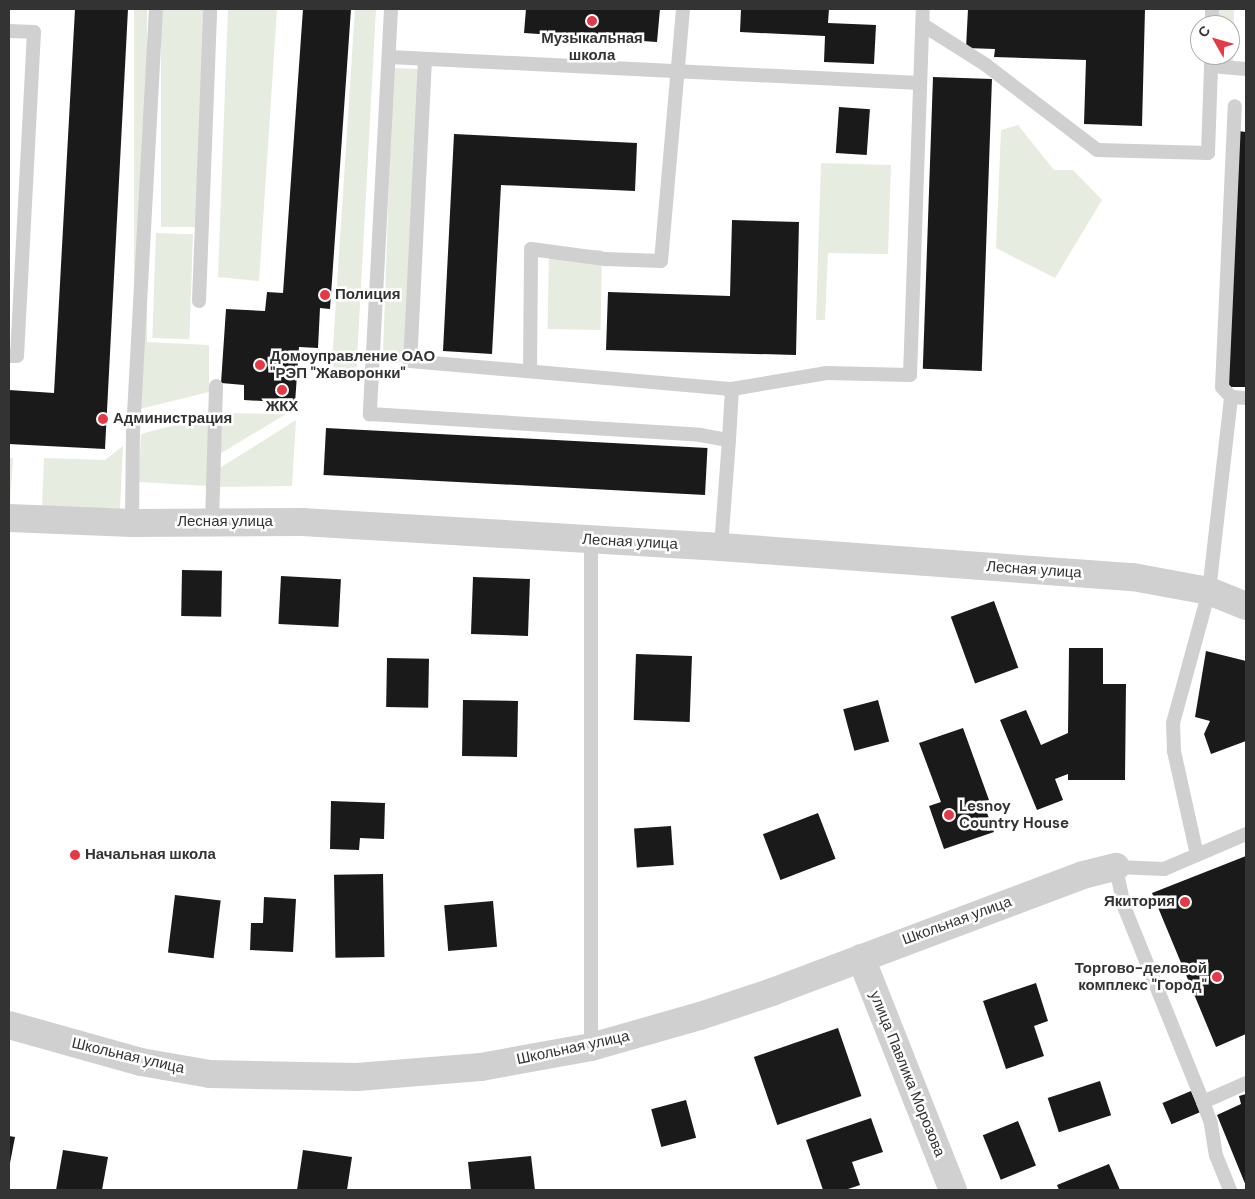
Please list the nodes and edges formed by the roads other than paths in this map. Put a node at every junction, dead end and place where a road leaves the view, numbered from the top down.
1 (156, 9) edge
2 (210, 9) edge
3 (391, 9) edge
4 (683, 9) edge
5 (923, 9) edge
6 (923, 25) junction
7 (9, 30) edge
8 (388, 57) junction
9 (424, 59) junction
10 (1212, 65) edge
11 (1231, 65) edge
12 (1246, 69) edge
13 (678, 72) junction
14 (919, 83) junction
15 (1235, 106) dead end
16 (199, 301) dead end
17 (9, 356) edge
18 (530, 371) junction
19 (216, 386) dead end
20 (732, 389) junction
21 (1230, 397) junction
22 (1246, 398) edge
23 (729, 440) junction
24 (9, 518) edge
25 (212, 522) junction
26 (132, 523) junction
27 (591, 539) junction
28 (721, 547) junction
29 (1209, 591) junction
30 (1246, 606) edge
31 (1246, 834) edge
32 (1198, 855) junction
33 (1116, 867) junction
34 (861, 958) junction
35 (9, 1025) edge
36 (591, 1047) junction
37 (1246, 1083) edge
38 (1203, 1102) junction
39 (953, 1190) edge
40 (1230, 1190) edge

1 - 26 lane
2 - 16 lane
3 - 8 lane
4 - 13 lane
5 - 6 lane
6 - 10 lane
6 - 14 lane
7 - 17 lane
8 - 9 lane
8 - 23 lane
9 - 13 lane
9 - 18 lane
11 - 12 lane
13 - 14 lane
13 - 18 lane
14 - 20 lane
15 - 21 lane
18 - 20 lane
19 - 25 lane
20 - 23 lane
21 - 22 lane
21 - 29 lane
23 - 28 lane
24 - 26 street, Лесная улица
25 - 26 street, Лесная улица
25 - 27 street, Лесная улица
27 - 28 street, Лесная улица
27 - 36 lane
28 - 29 street, Лесная улица
29 - 30 street, Лесная улица
29 - 32 lane
31 - 32 lane
32 - 33 lane
33 - 34 street, Школьная улица
33 - 38 lane
34 - 36 street, Школьная улица
34 - 39 street, улица Павлика Морозова
35 - 36 street, Школьная улица
37 - 38 lane
38 - 40 lane

